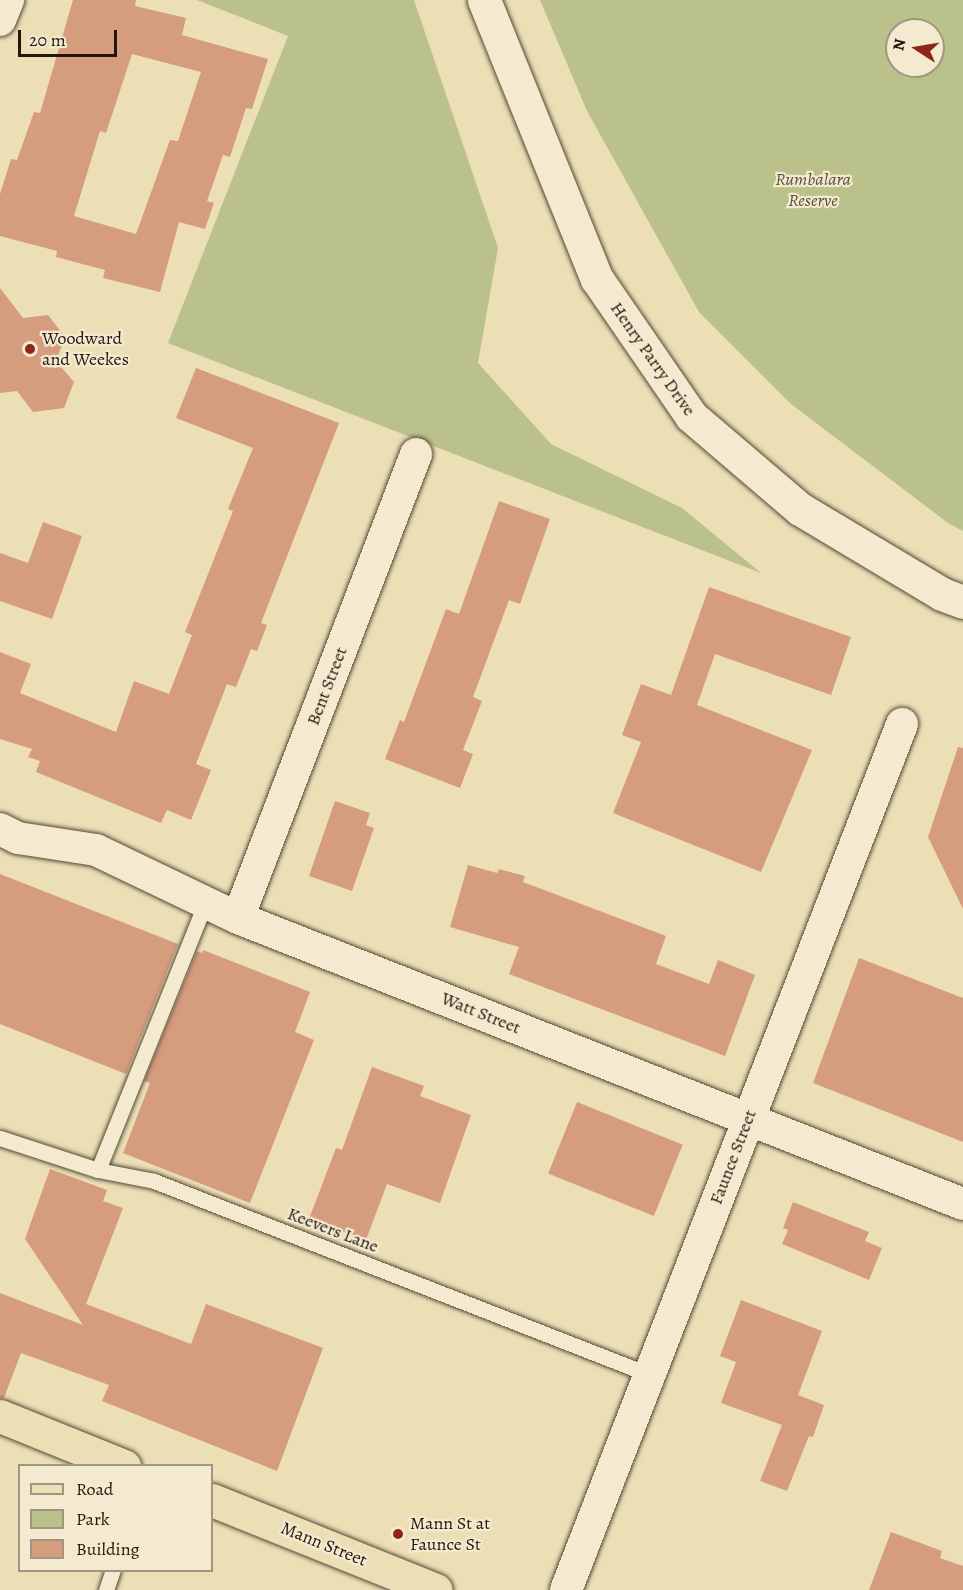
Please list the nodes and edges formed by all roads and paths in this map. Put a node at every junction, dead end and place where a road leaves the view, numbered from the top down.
1 (8, 0) edge
2 (484, 0) edge
3 (0, 20) edge
4 (416, 454) dead end
5 (963, 602) edge
6 (902, 724) dead end
7 (0, 829) edge
8 (205, 904) junction
9 (238, 918) junction
10 (747, 1121) junction
11 (0, 1138) edge
12 (98, 1170) junction
13 (963, 1204) edge
14 (648, 1374) junction
15 (0, 1416) edge
16 (119, 1464) edge
17 (213, 1500) edge
18 (112, 1572) edge
19 (106, 1590) edge
20 (436, 1590) edge
21 (566, 1590) edge

1 - 3 street
2 - 5 main road, Henry Parry Drive
4 - 9 street, Bent Street
6 - 10 street, Faunce Street
7 - 8 street, Watt Street
8 - 9 street, Watt Street
8 - 12 lane
9 - 10 street, Watt Street
10 - 13 street, Watt Street
10 - 14 street, Faunce Street
11 - 12 lane, Keevers Lane
12 - 14 lane, Keevers Lane
14 - 21 street, Faunce Street
15 - 16 main road
17 - 20 main road, Mann Street
18 - 19 lane

